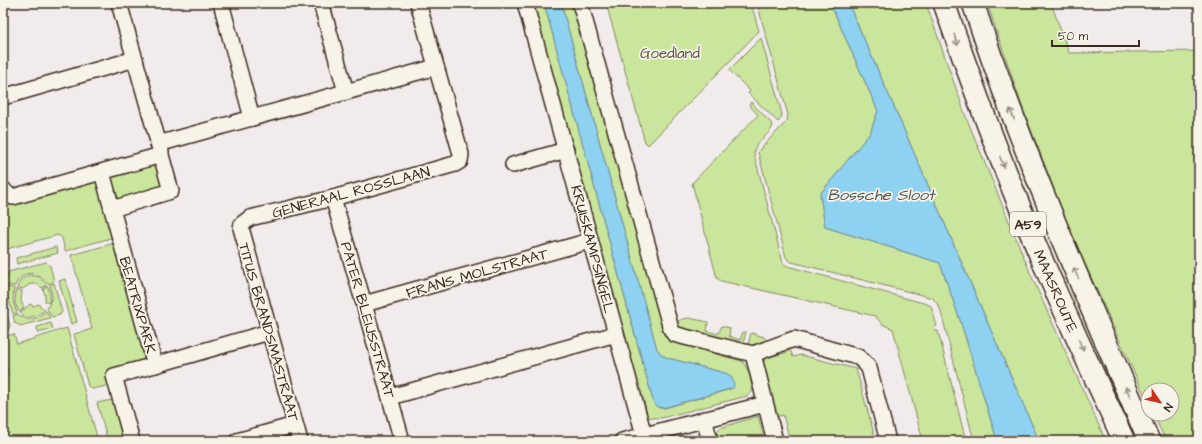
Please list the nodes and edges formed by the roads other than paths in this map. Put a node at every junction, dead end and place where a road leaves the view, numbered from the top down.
1 (120, 3) edge
2 (221, 3) edge
3 (321, 3) edge
4 (418, 3) edge
5 (525, 3) edge
6 (580, 3) edge
7 (944, 3) edge
8 (973, 3) edge
9 (135, 59) junction
10 (436, 67) junction
11 (346, 92) junction
12 (3, 97) edge
13 (252, 118) junction
14 (160, 149) junction
15 (566, 150) junction
16 (513, 165) dead end
17 (102, 172) junction
18 (3, 189) edge
19 (333, 198) junction
20 (112, 209) junction
21 (242, 224) joint
22 (590, 241) junction
23 (364, 304) junction
24 (269, 332) junction
25 (616, 334) junction
26 (753, 354) junction
27 (155, 365) junction
28 (390, 397) junction
29 (765, 404) junction
30 (704, 419) junction
31 (295, 425) junction
32 (644, 435) junction
33 (132, 441) edge
34 (237, 441) edge
35 (300, 441) edge
36 (402, 441) edge
37 (622, 441) edge
38 (710, 441) edge
39 (775, 441) edge
40 (888, 441) edge
41 (1124, 441) edge
42 (1149, 441) edge

1 - 9 street
2 - 13 street
3 - 11 street
4 - 10 street
5 - 15 street, KRUISKAMPSINGEL
6 - 26 street
7 -> 41 highway, MAASROUTE / A59
42 -> 8 highway, MAASROUTE / A59
9 - 12 street
9 - 14 street
10 - 11 street
10 - 19 street, GENERAAL ROSSLAAN
11 - 13 street
13 - 14 street
14 - 17 street
14 - 20 street
15 - 16 street
15 - 22 street, KRUISKAMPSINGEL
17 - 18 street
17 - 20 street, BEATRIXPARK
19 - 21 street, GENERAAL ROSSLAAN
19 - 23 street, PATER BLEIJSSTRAAT
20 - 27 street, BEATRIXPARK
21 - 24 street, TITUS BRANDSMASTRAAT
22 - 23 street, FRANS MOLSTRAAT
22 - 25 street, KRUISKAMPSINGEL
23 - 28 street, PATER BLEIJSSTRAAT
24 - 27 street
24 - 31 street, TITUS BRANDSMASTRAAT
25 - 28 street
25 - 32 street, KRUISKAMPSINGEL
26 - 29 street
26 - 40 street
27 - 33 street, BEATRIXPARK
28 - 36 street, PATER BLEIJSSTRAAT
29 - 30 street
29 - 39 street
30 - 32 street
30 - 38 street
31 - 34 street
31 - 35 street, TITUS BRANDSMASTRAAT
32 - 37 street

